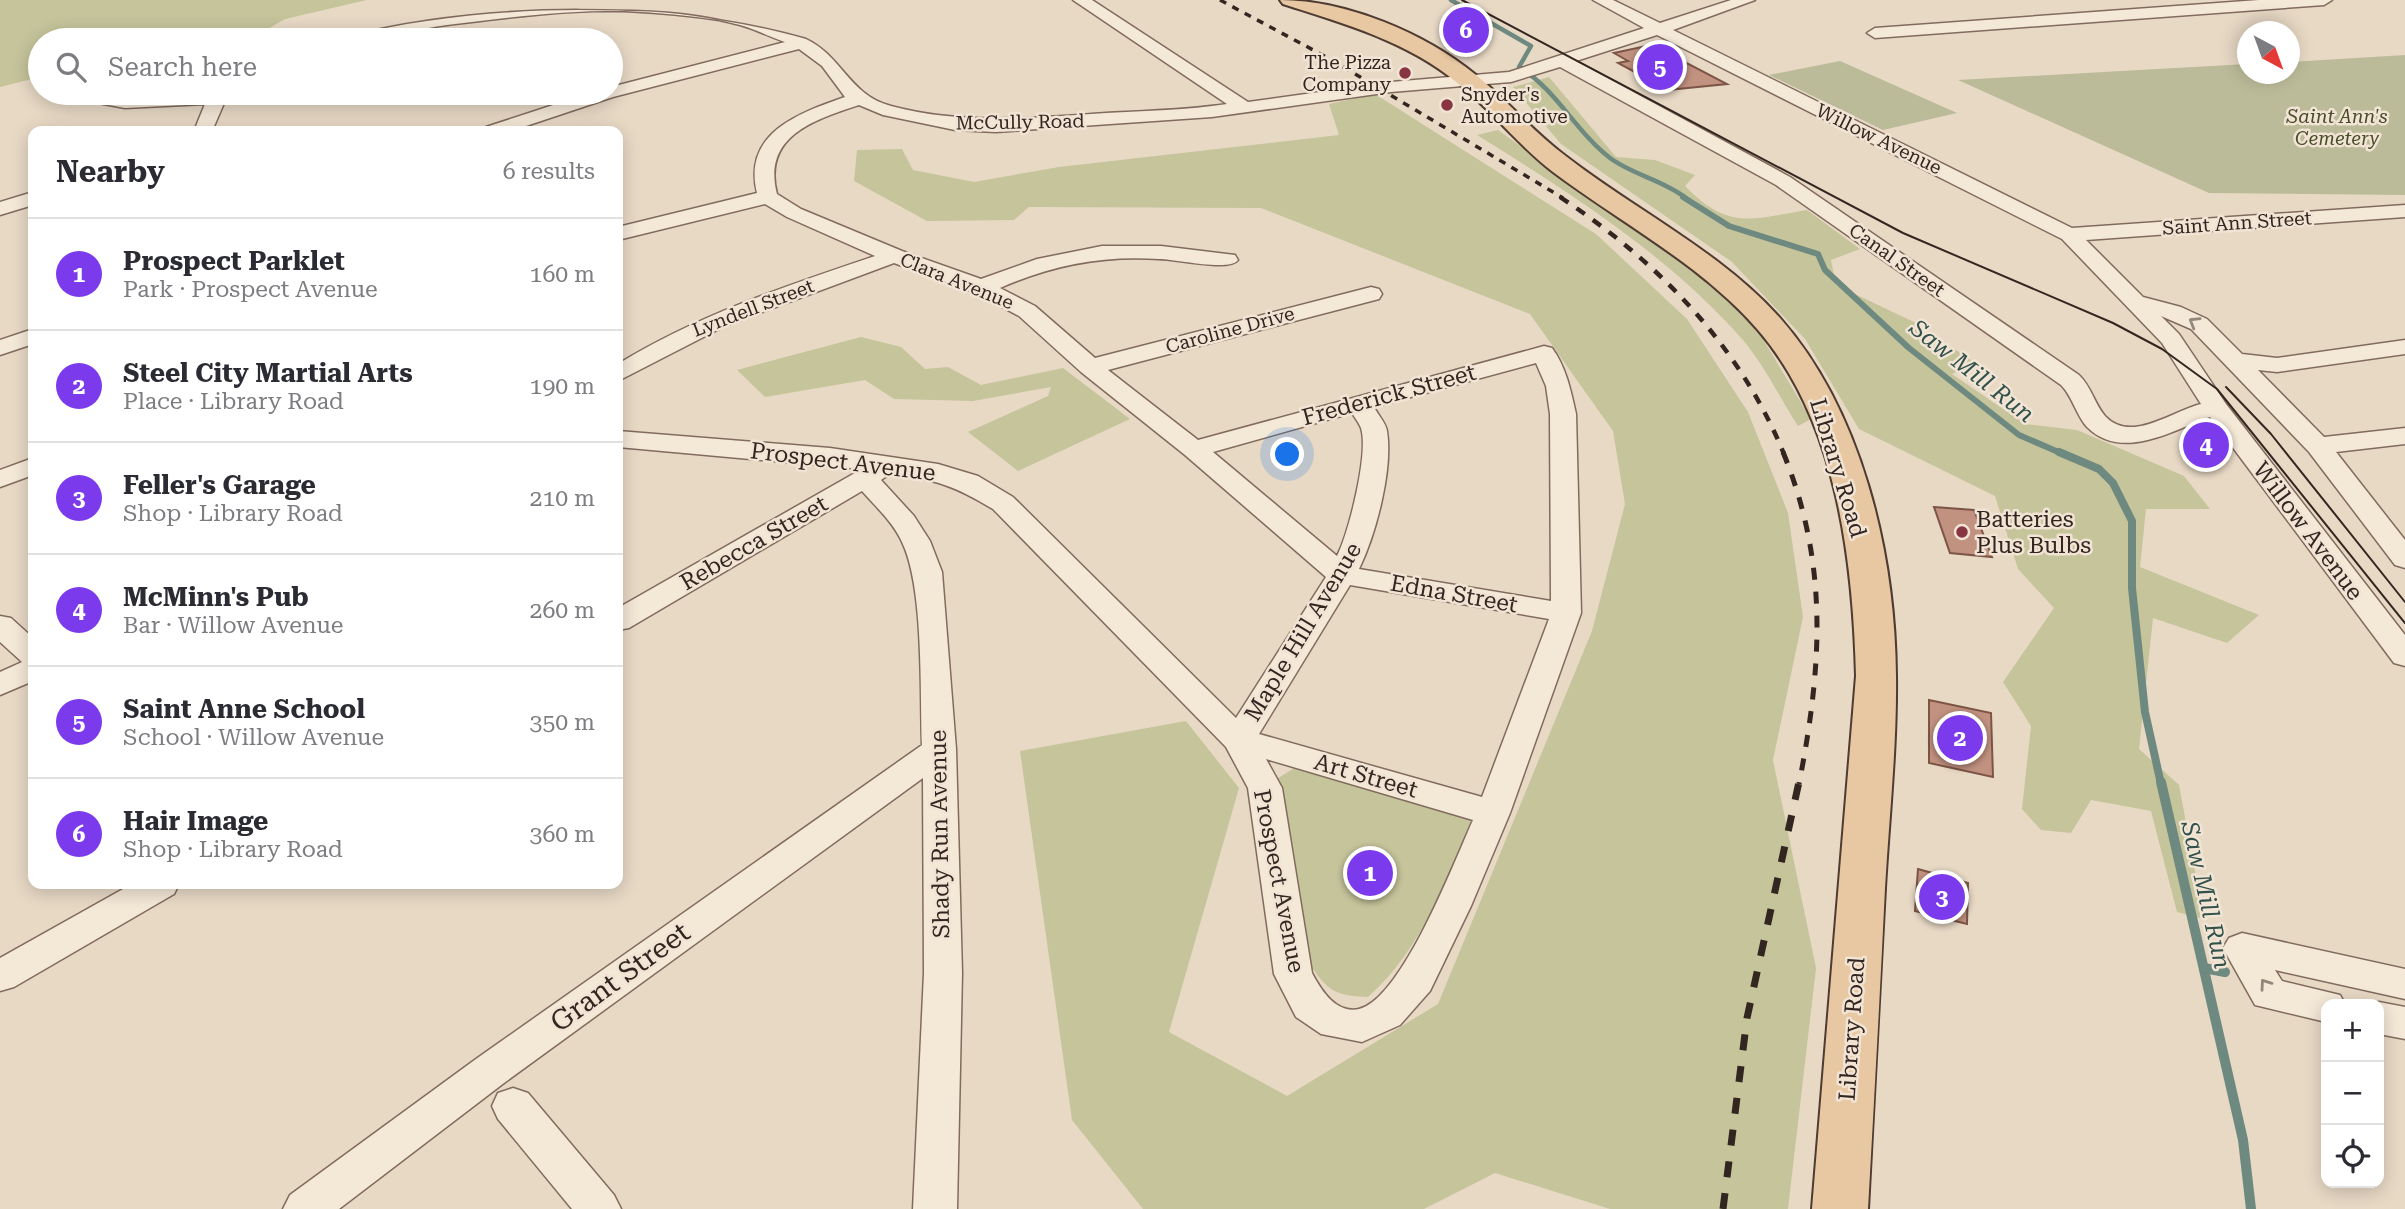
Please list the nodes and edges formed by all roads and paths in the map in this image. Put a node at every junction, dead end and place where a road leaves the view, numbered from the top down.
1 (1080, 0) edge
2 (1290, 0) edge
3 (1601, 0) edge
4 (1747, 0) edge
5 (2324, 0) edge
6 (664, 3) edge
7 (415, 28) edge
8 (1659, 30) junction
9 (1875, 33) dead end
10 (803, 43) junction
11 (1563, 61) junction
12 (1467, 79) junction
13 (623, 88) edge
14 (858, 99) junction
15 (217, 105) edge
16 (570, 105) edge
17 (1245, 108) junction
18 (206, 126) edge
19 (508, 126) edge
20 (768, 197) junction
21 (28, 200) edge
22 (0, 209) edge
23 (2405, 211) edge
24 (623, 233) edge
25 (2069, 235) junction
26 (894, 256) junction
27 (1227, 260) dead end
28 (982, 287) junction
29 (1371, 294) dead end
30 (2138, 303) junction
31 (28, 338) edge
32 (2405, 347) edge
33 (0, 348) edge
34 (2178, 348) junction
35 (1544, 353) joint
36 (2238, 361) junction
37 (1090, 367) junction
38 (623, 371) edge
39 (1358, 402) junction
40 (2216, 408) junction
41 (2405, 436) edge
42 (623, 439) edge
43 (2318, 446) junction
44 (1194, 449) junction
45 (28, 468) edge
46 (878, 472) junction
47 (0, 479) edge
48 (2405, 559) edge
49 (1342, 575) junction
50 (1566, 613) junction
51 (623, 618) edge
52 (0, 625) edge
53 (28, 650) edge
54 (2405, 656) edge
55 (28, 671) edge
56 (0, 685) edge
57 (1239, 740) junction
58 (939, 749) junction
59 (1493, 813) junction
60 (152, 889) edge
61 (0, 976) edge
62 (2405, 984) edge
63 (2321, 1005) edge
64 (2384, 1018) edge
65 (2405, 1023) edge
66 (513, 1105) dead end
67 (305, 1209) edge
68 (599, 1209) edge
69 (935, 1209) edge
70 (1840, 1209) edge

1 - 17 street
2 - 12 main road, Library Road
3 - 8 street, Willow Avenue
4 - 8 street, McCully Road
5 - 9 street
6 - 7 street
6 - 10 street
8 - 11 street, McCully Road
8 - 25 street, Willow Avenue
10 - 13 street
10 - 14 street
11 - 12 street, McCully Road
11 - 40 street, Canal Street
12 - 17 street, McCully Road
12 - 70 main road, Library Road
14 - 17 street, McCully Road
14 - 20 street
15 - 18 street
16 - 19 street
20 - 24 street
20 - 26 street, Clara Avenue
21 - 22 street
23 - 25 street, Saint Ann Street
25 - 30 street, Willow Avenue
26 - 28 street, Clara Avenue
26 - 38 street, Lyndell Street
27 - 28 street
28 - 37 street, Clara Avenue
29 - 37 street, Caroline Drive
30 - 34 street, Willow Avenue
36 -> 30 street
31 - 33 street
32 - 36 street
34 - 36 street
34 - 40 street, Willow Avenue
35 - 39 street, Frederick Street
35 - 50 street, Prospect Avenue
36 - 43 street
37 - 44 street, Clara Avenue
39 - 44 street, Frederick Street
39 - 49 street, Maple Hill Avenue
40 - 54 street, Willow Avenue
41 - 43 street
42 - 46 street, Prospect Avenue
43 - 48 street
44 - 49 street, Clara Avenue
45 - 47 street
46 - 51 street, Rebecca Street
46 - 57 street, Prospect Avenue
46 - 58 street, Shady Run Avenue
49 - 50 street, Edna Street
49 - 57 street, Maple Hill Avenue
50 - 59 street, Prospect Avenue
52 - 53 street
55 - 56 street
57 - 59 street, Art Street
57 - 59 street, Prospect Avenue
58 - 67 street, Grant Street
58 - 69 street, Shady Run Avenue
60 - 61 street
63 -> 62 street
64 - 65 street
66 - 68 street

